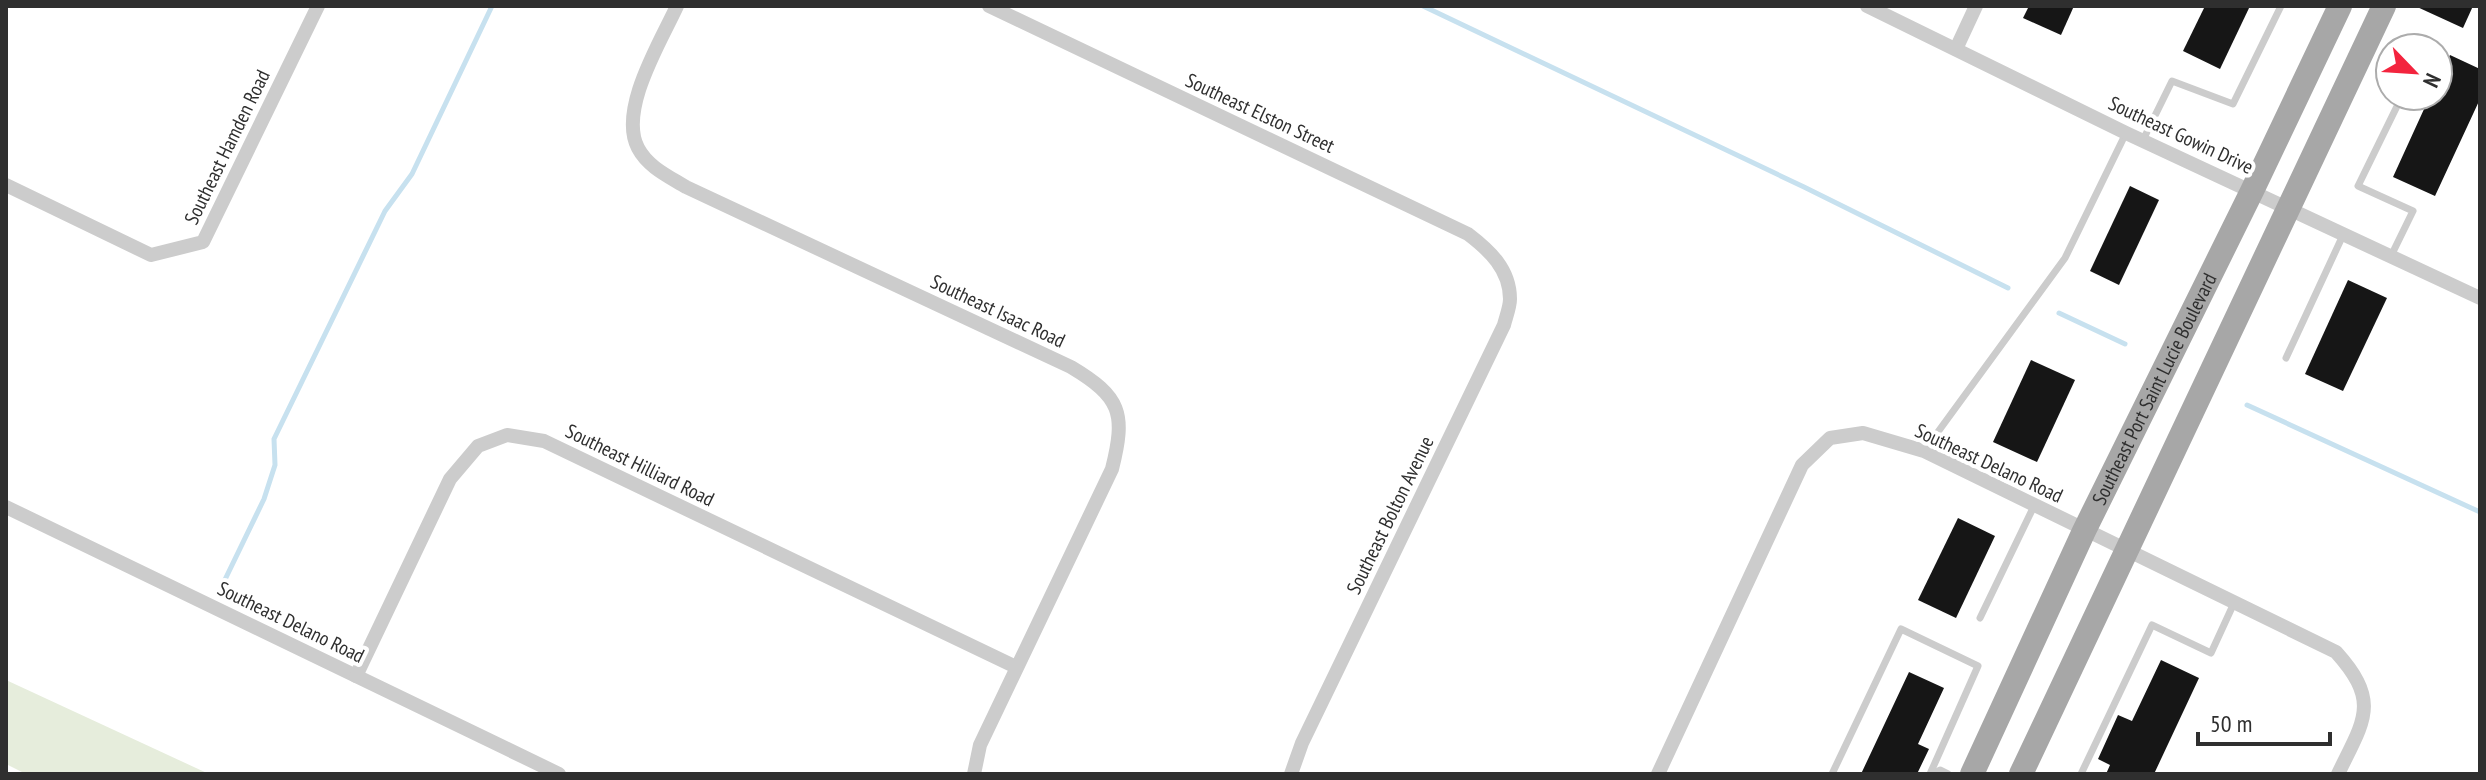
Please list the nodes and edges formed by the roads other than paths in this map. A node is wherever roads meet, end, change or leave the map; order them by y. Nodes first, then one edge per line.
1 (318, 6) edge
2 (677, 6) edge
3 (989, 6) edge
4 (1867, 6) edge
5 (1976, 6) edge
6 (2281, 6) edge
7 (2340, 6) edge
8 (2384, 6) edge
9 (1956, 49) junction
10 (2394, 112) edge
11 (2126, 133) junction
12 (2143, 140) junction
13 (6, 185) edge
14 (2252, 191) junction
15 (2291, 208) junction
16 (2344, 233) junction
17 (2391, 256) junction
18 (1503, 270) joint
19 (2480, 298) edge
20 (2286, 358) dead end
21 (1924, 451) junction
22 (2034, 506) junction
23 (6, 507) edge
24 (2084, 531) junction
25 (2127, 552) junction
26 (2234, 603) junction
27 (1980, 618) dead end
28 (1016, 667) junction
29 (356, 676) junction
30 (559, 774) edge
31 (974, 774) edge
32 (1291, 774) edge
33 (1658, 774) edge
34 (1832, 774) edge
35 (1932, 774) edge
36 (1948, 774) edge
37 (1972, 774) edge
38 (2021, 774) edge
39 (2081, 774) edge
40 (2338, 774) edge

1 - 13 street, Southeast Hamden Road
2 - 28 street, Southeast Isaac Road
3 - 18 street, Southeast Elston Street
4 - 9 street, Southeast Gowin Drive
5 - 9 street
6 - 12 lane
7 - 14 main road, Southeast Port Saint Lucie Boulevard
8 - 15 main road
9 - 11 street, Southeast Gowin Drive
10 - 17 lane
11 - 12 street, Southeast Gowin Drive
11 - 21 lane
12 - 14 street, Southeast Gowin Drive
14 - 15 street, Southeast Gowin Drive
14 - 24 main road, Southeast Port Saint Lucie Boulevard
15 - 16 street, Southeast Gowin Drive
15 - 25 main road
16 - 17 street, Southeast Gowin Drive
16 - 20 lane
17 - 19 street, Southeast Gowin Drive
18 - 32 street, Southeast Bolton Avenue
21 - 22 street, Southeast Delano Road
21 - 33 street, Southeast Delano Road
22 - 24 street, Southeast Delano Road
22 - 27 lane
23 - 29 street, Southeast Delano Road
24 - 25 street, Southeast Delano Road
24 - 37 main road, Southeast Port Saint Lucie Boulevard
25 - 26 street, Southeast Delano Road
25 - 38 main road
26 - 39 lane
26 - 40 street, Southeast Delano Road
28 - 29 street, Southeast Hilliard Road
28 - 31 street, Southeast Isaac Road
29 - 30 street, Southeast Delano Road
34 - 35 lane
35 - 36 lane

